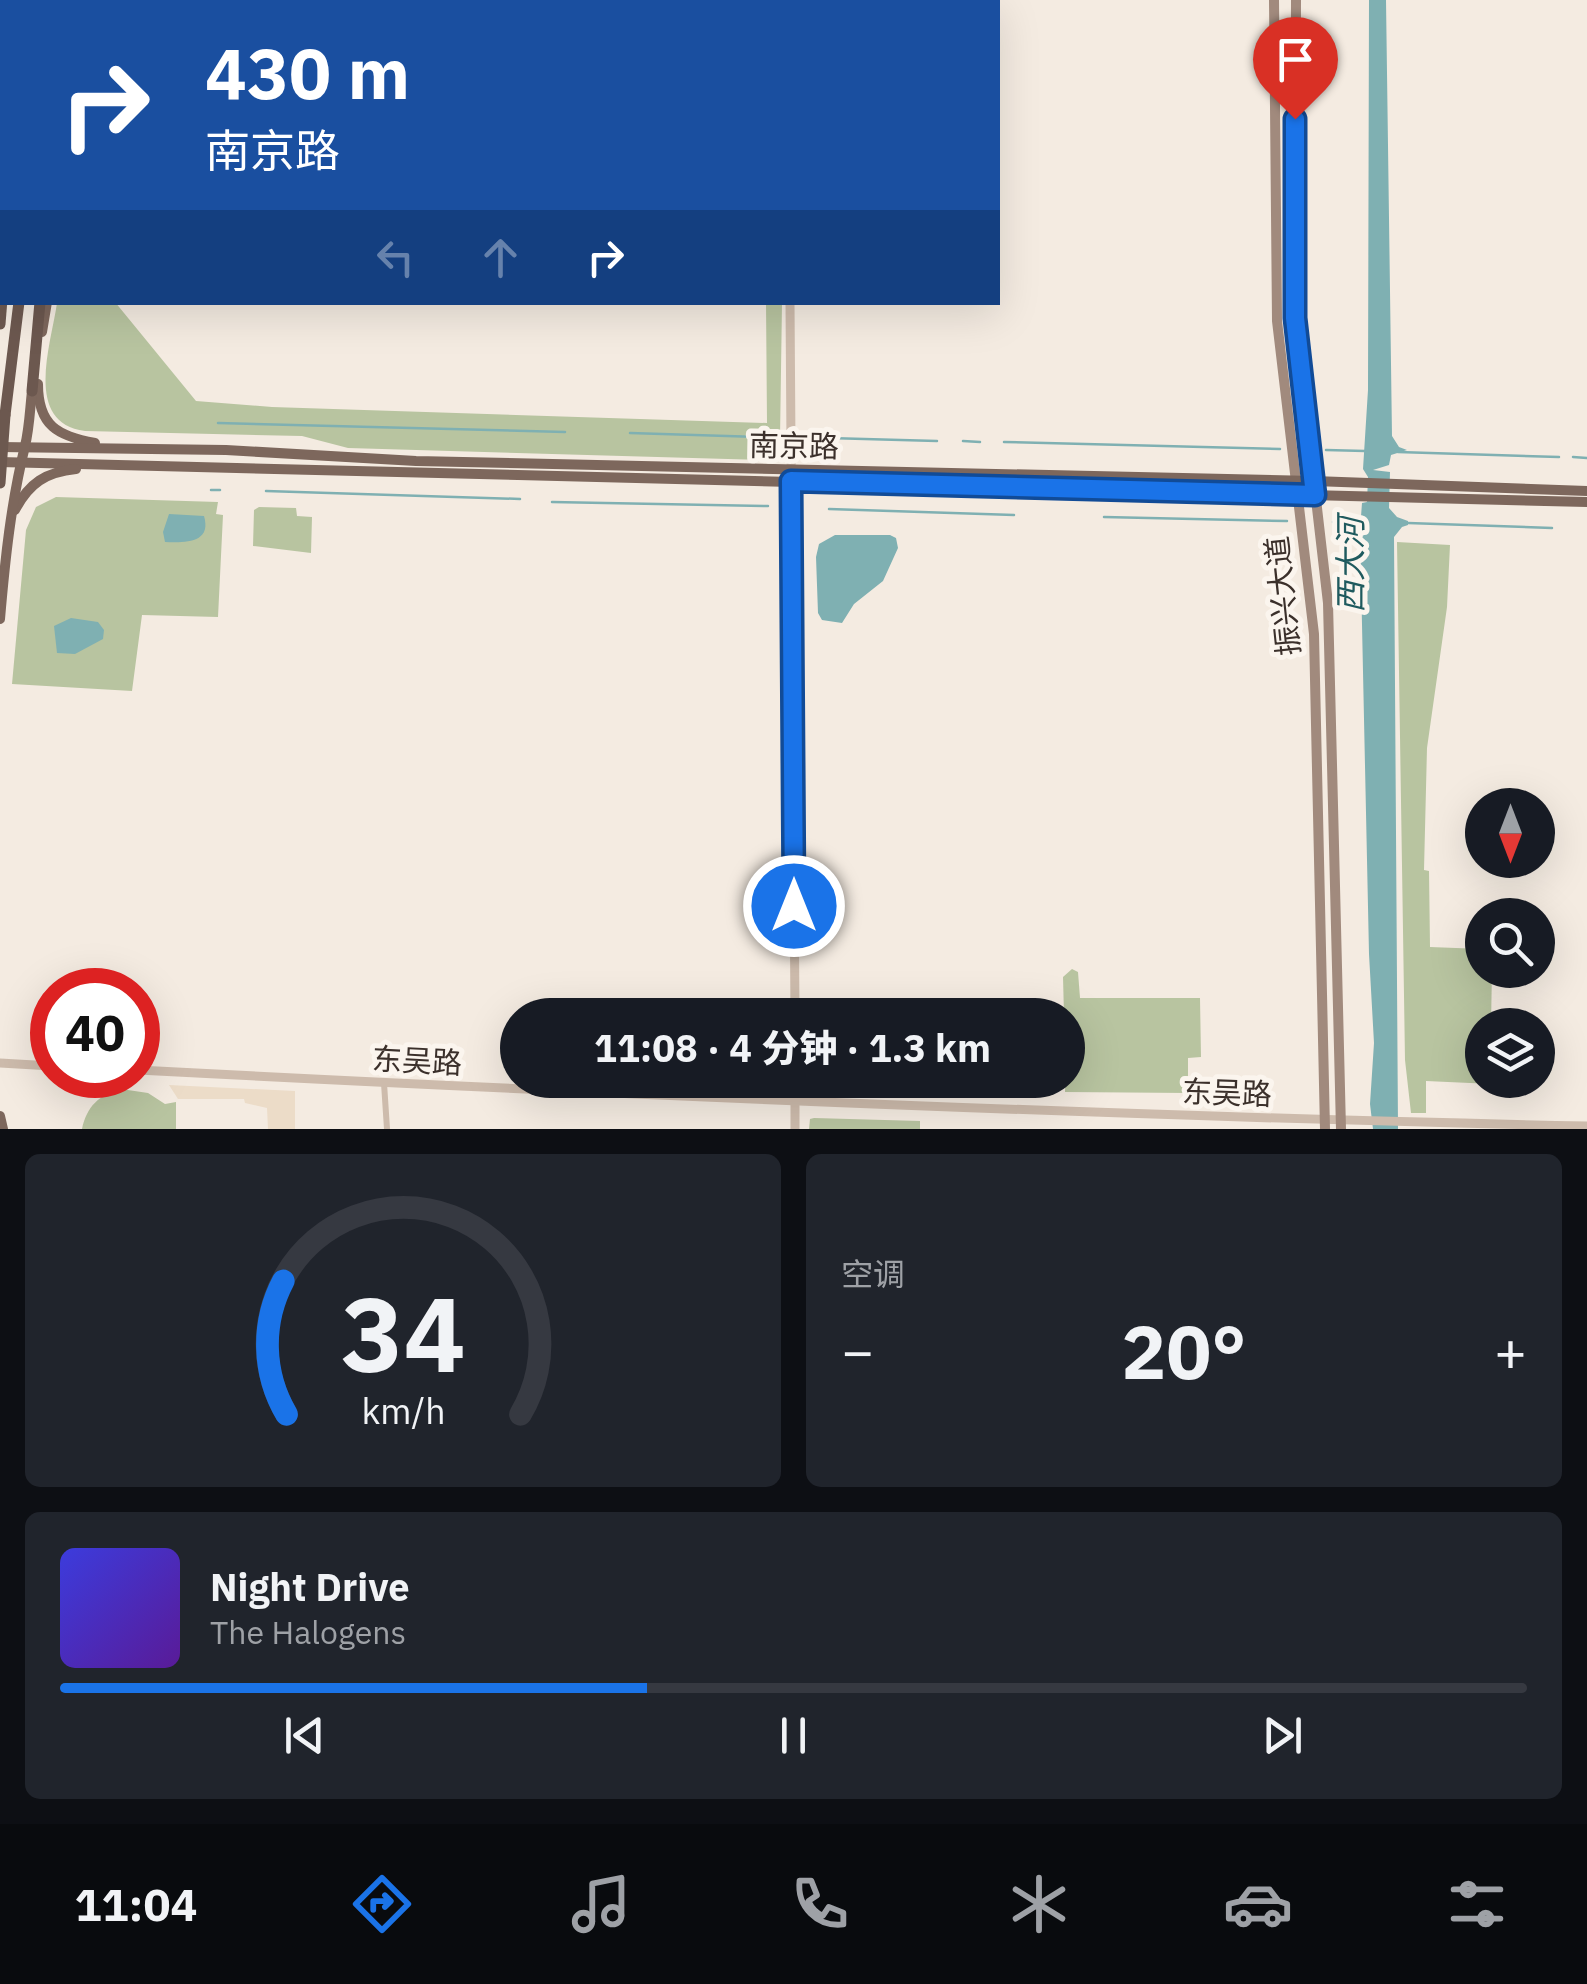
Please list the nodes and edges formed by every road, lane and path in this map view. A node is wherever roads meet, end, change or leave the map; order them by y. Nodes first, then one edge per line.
1 (1274, 0) edge
2 (1296, 0) edge
3 (19, 305) edge
4 (44, 305) edge
5 (44, 305) edge
6 (790, 305) edge
7 (42, 335) junction
8 (32, 392) junction
9 (0, 447) edge
10 (25, 447) junction
11 (210, 450) junction
12 (0, 462) edge
13 (19, 462) junction
14 (127, 464) junction
15 (791, 476) junction
16 (1294, 481) junction
17 (1314, 481) junction
18 (0, 483) edge
19 (1587, 491) edge
20 (1402, 492) junction
21 (1297, 494) junction
22 (1315, 495) junction
23 (1587, 502) edge
24 (7, 534) junction
25 (0, 619) edge
26 (794, 998) edge
27 (0, 1063) edge
28 (30, 1065) edge
29 (160, 1071) edge
30 (384, 1083) junction
31 (795, 1098) edge
32 (795, 1104) junction
33 (0, 1116) edge
34 (1325, 1125) edge
35 (1341, 1125) edge
36 (1587, 1126) edge
37 (3, 1129) edge
38 (388, 1129) edge
39 (796, 1129) edge

1 - 16 main road, 振兴大道
2 - 17 main road, 振兴大道
3 - 18 highway, bridge
4 - 7 main road
5 - 8 highway
6 - 15 street
7 - 8 main road
7 - 11 main road
8 - 10 main road
9 - 10 main road, 南京路
10 - 11 main road, 南京路
10 - 13 main road
11 - 15 main road, 南京路
12 - 13 main road, 南京路
13 - 14 main road, 南京路
13 - 24 main road
14 - 15 main road, 南京路
14 - 24 main road
15 - 16 main road, 南京路
15 - 21 main road, 南京路
15 - 26 street
16 - 17 main road, 南京路
16 - 21 main road, 振兴大道
17 - 20 main road, 南京路
17 - 22 main road, 振兴大道
19 - 20 main road, 南京路
20 - 22 main road, 南京路
20 - 23 main road, 南京路
21 - 22 main road, 南京路
21 - 34 main road, 振兴大道
22 - 35 main road, 振兴大道
24 - 25 main road
27 - 28 street
29 - 30 street, 东吴路
30 - 32 street, 东吴路
30 - 38 street
31 - 32 street
32 - 34 street, 东吴路
32 - 39 street
33 - 37 main road
34 - 35 street, 东吴路
35 - 36 street, 东吴路

